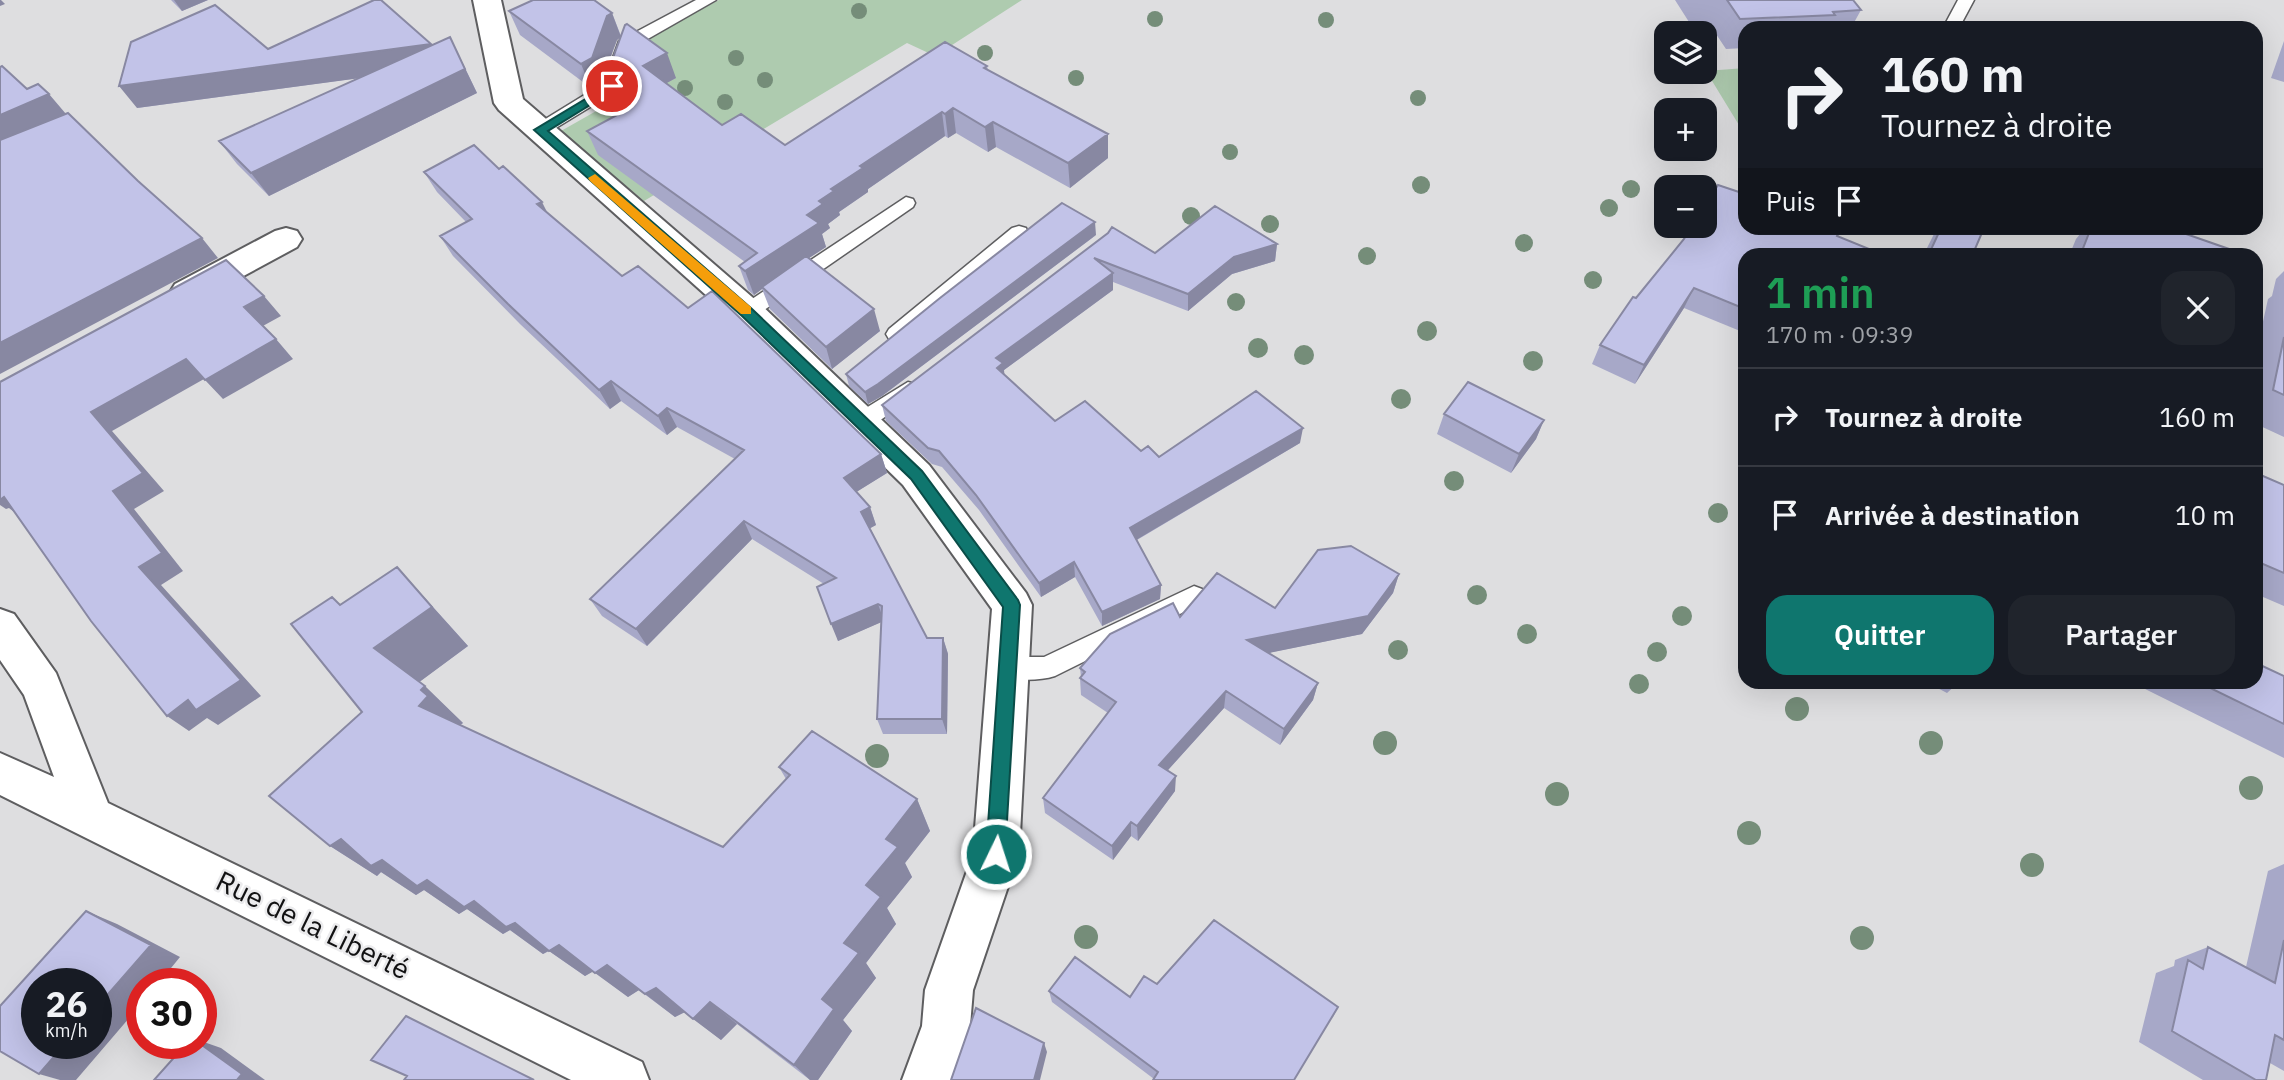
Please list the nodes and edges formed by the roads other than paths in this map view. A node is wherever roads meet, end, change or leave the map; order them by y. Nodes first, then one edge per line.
1 (487, 0) edge
2 (708, 0) edge
3 (1965, 0) edge
4 (1954, 21) edge
5 (540, 130) junction
6 (906, 203) dead end
7 (1019, 233) edge
8 (286, 239) dead end
9 (155, 310) edge
10 (747, 312) junction
11 (882, 345) edge
12 (923, 379) edge
13 (861, 422) junction
14 (1194, 596) edge
15 (0, 626) edge
16 (1009, 668) junction
17 (0, 773) edge
18 (90, 815) junction
19 (624, 1080) edge
20 (927, 1080) edge

1 - 5 street
2 - 5 lane
3 - 4 lane
5 - 10 street
6 - 10 lane
7 - 11 lane
8 - 9 street
10 - 13 street
12 - 13 lane
13 - 16 street
14 - 16 lane
15 - 18 street
16 - 20 street
17 - 18 street, Rue de la Liberté
18 - 19 street, Rue de la Liberté

